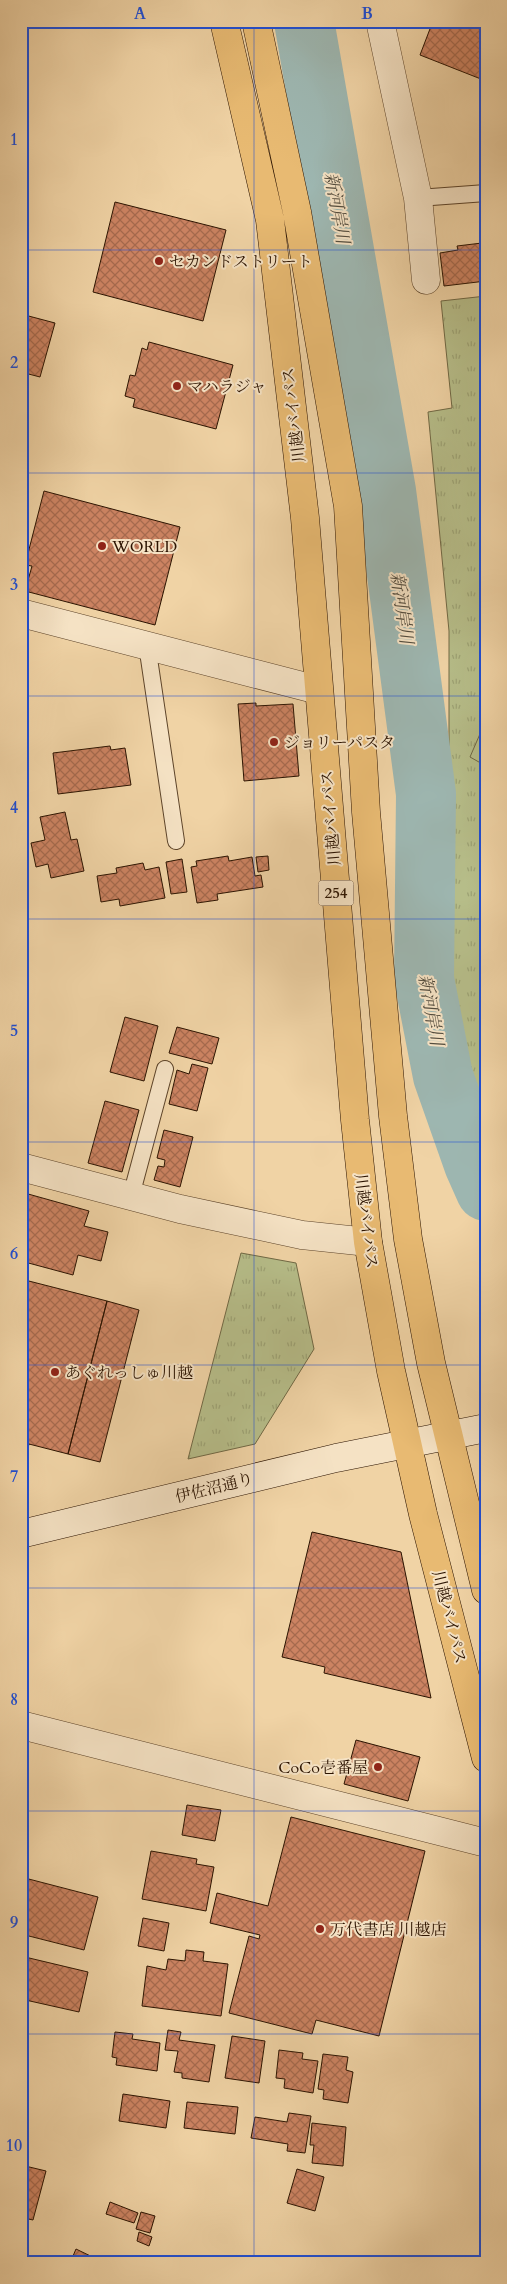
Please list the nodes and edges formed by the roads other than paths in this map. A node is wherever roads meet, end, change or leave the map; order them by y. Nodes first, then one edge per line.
1 (224, 21) edge
2 (256, 21) edge
3 (380, 21) edge
4 (486, 193) edge
5 (418, 198) junction
6 (426, 280) dead end
7 (21, 613) edge
8 (147, 645) junction
9 (318, 690) junction
10 (176, 841) dead end
11 (165, 1069) dead end
12 (21, 1168) edge
13 (131, 1196) junction
14 (368, 1242) junction
15 (486, 1428) edge
16 (447, 1435) junction
17 (407, 1443) junction
18 (21, 1534) edge
19 (486, 1590) edge
20 (21, 1724) edge
21 (486, 1758) edge
22 (486, 1843) edge

1 - 9 highway, 川越バイパス / 254
2 - 16 highway, 254
3 - 5 street
4 - 5 lane
5 - 6 street
7 - 8 street
8 - 9 street
8 - 10 lane
9 - 14 highway, 川越バイパス / 254
11 - 13 lane
12 - 13 street
13 - 14 street
14 - 17 highway, 川越バイパス / 254
15 - 16 street, 伊佐沼通り
16 - 17 street, 伊佐沼通り
16 - 19 highway, 254
17 - 18 street, 伊佐沼通り
17 - 21 highway, 川越バイパス / 254
20 - 22 street

